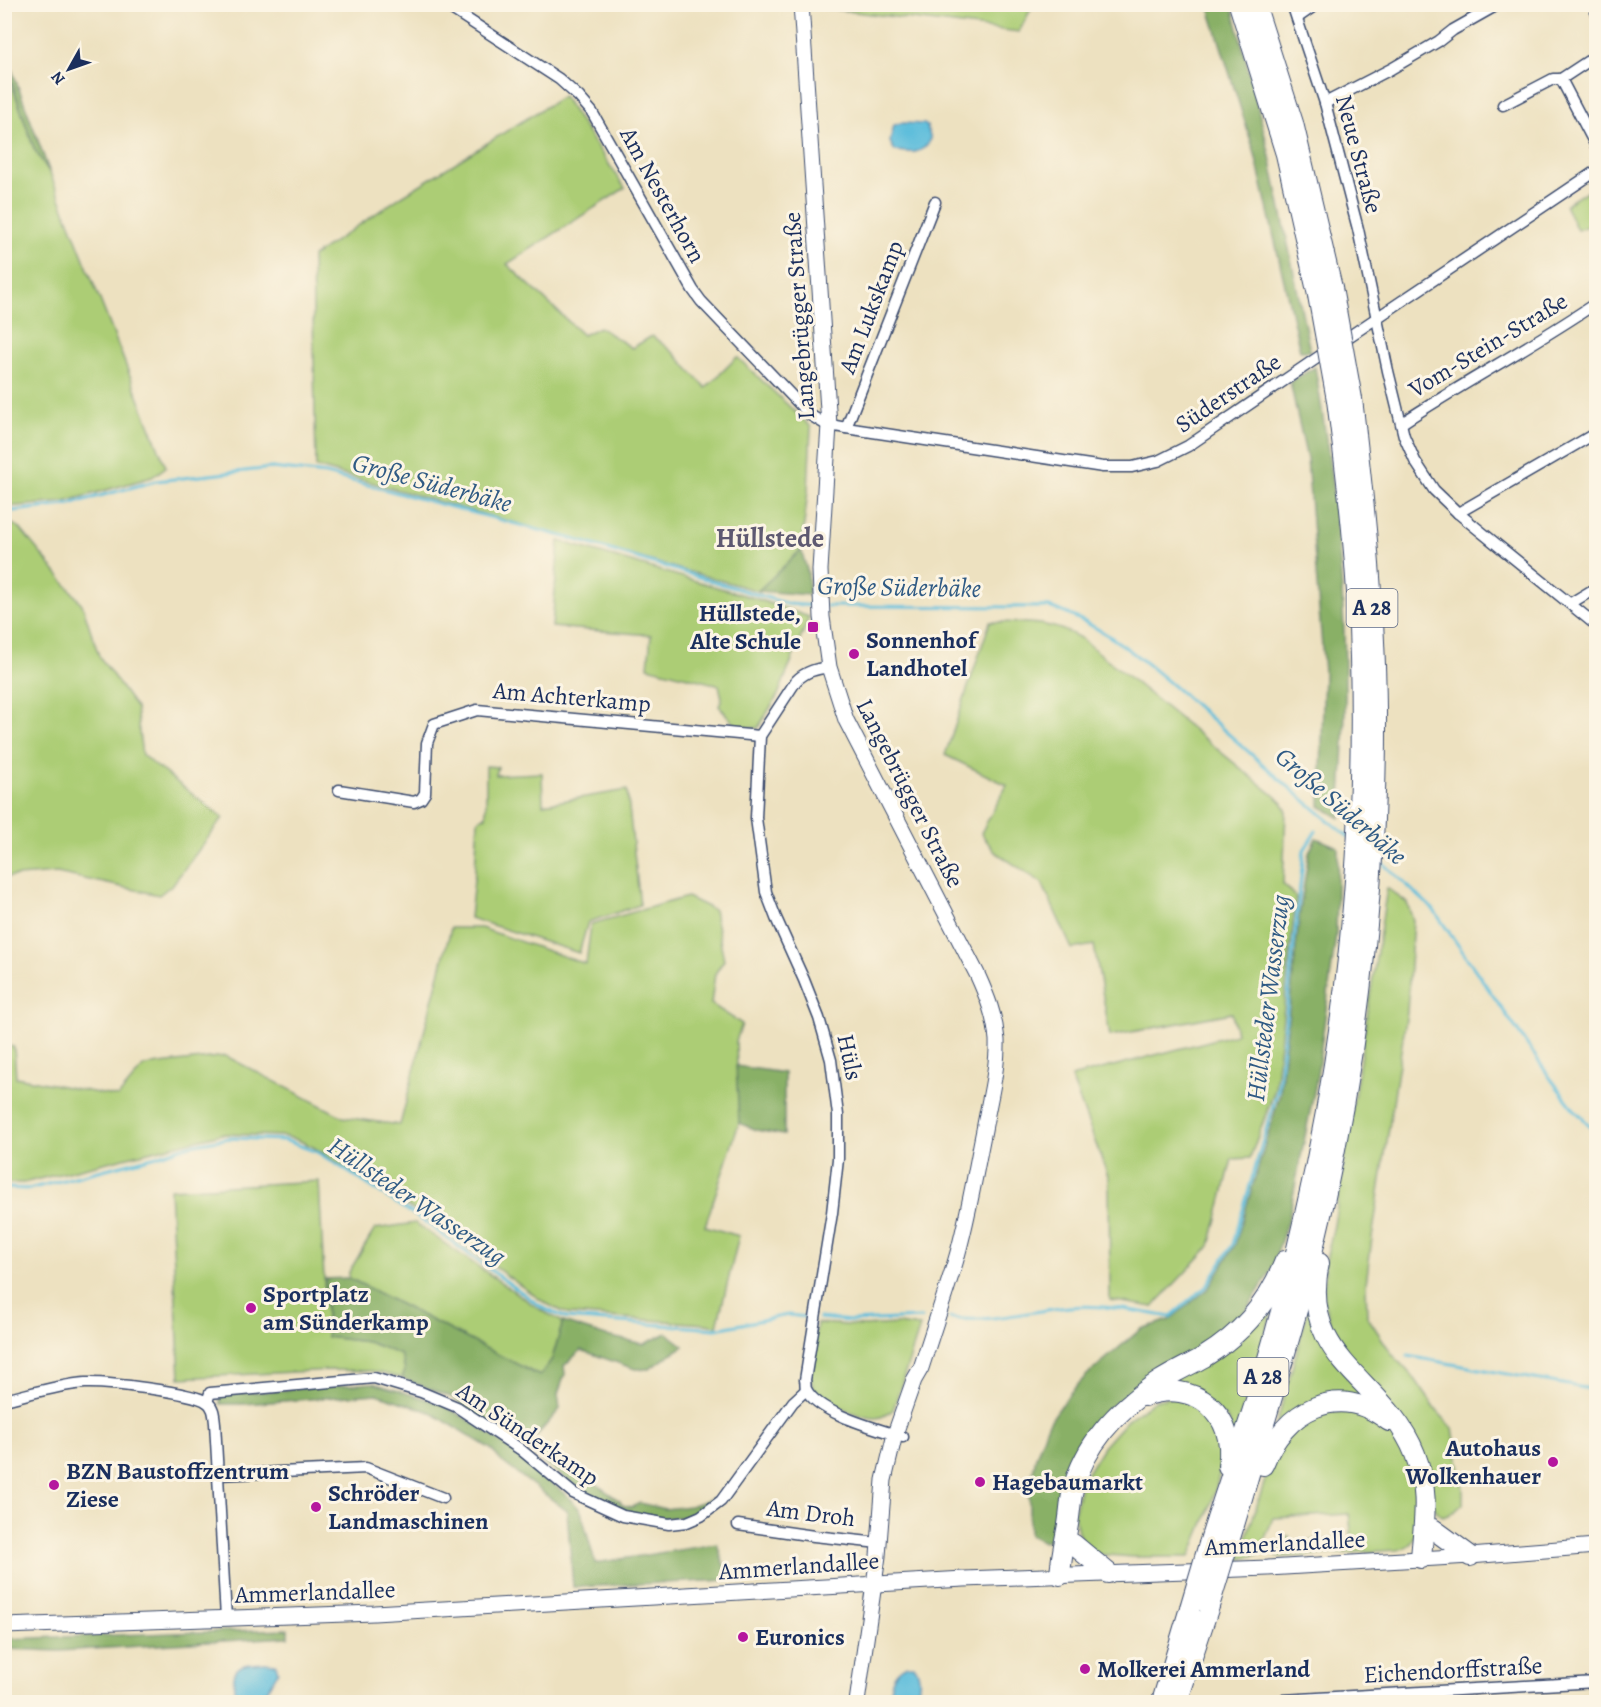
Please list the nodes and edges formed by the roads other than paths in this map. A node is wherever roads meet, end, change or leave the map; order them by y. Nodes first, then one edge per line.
1 (444, 4) edge
2 (801, 4) edge
3 (1239, 4) edge
4 (1254, 4) edge
5 (1292, 4) edge
6 (1317, 4) edge
7 (1499, 4) edge
8 (1596, 4) edge
9 (1596, 12) edge
10 (1297, 18) junction
11 (1596, 56) edge
12 (1561, 79) junction
13 (1325, 103) junction
14 (1503, 105) dead end
15 (1596, 146) edge
16 (1596, 171) edge
17 (935, 202) dead end
18 (1325, 291) junction
19 (1596, 303) edge
20 (1377, 318) junction
21 (1402, 423) junction
22 (829, 425) junction
23 (846, 428) junction
24 (1596, 433) edge
25 (1458, 513) junction
26 (1596, 588) edge
27 (1571, 603) junction
28 (1596, 625) edge
29 (830, 667) junction
30 (760, 736) junction
31 (339, 790) dead end
32 (1362, 890) junction
33 (1325, 1198) junction
34 (1305, 1218) junction
35 (806, 1389) junction
36 (4, 1400) edge
37 (1134, 1400) junction
38 (207, 1402) junction
39 (1402, 1431) junction
40 (899, 1435) junction
41 (218, 1475) junction
42 (443, 1498) dead end
43 (1426, 1507) junction
44 (1240, 1509) junction
45 (738, 1525) dead end
46 (1433, 1529) junction
47 (1070, 1536) junction
48 (1216, 1542) junction
49 (879, 1543) junction
50 (1596, 1546) edge
51 (1470, 1556) junction
52 (1428, 1558) junction
53 (1108, 1574) junction
54 (1066, 1575) junction
55 (873, 1584) junction
56 (1199, 1607) junction
57 (226, 1618) junction
58 (4, 1626) edge
59 (1596, 1682) edge
60 (857, 1702) edge
61 (1162, 1702) edge
62 (1177, 1702) edge
63 (1277, 1702) edge

1 - 22 street, Am Nesterhorn
2 - 22 street, Langebrügger Straße
3 - 18 highway, A 28
4 - 18 highway, A 28
5 - 10 street, Neue Straße
6 - 10 street
7 - 13 street
8 - 9 street
10 - 13 street, Neue Straße
11 - 12 street
12 - 14 street
12 - 15 street
13 - 20 street, Neue Straße
16 - 20 street, Süderstraße
17 - 23 street, Am Lukskamp
18 - 32 highway, A 28, bridge
19 - 21 street, Vom-Stein-Straße
20 - 21 street, Neue Straße
20 - 23 street, Süderstraße
21 - 25 street, Neue Straße
22 - 23 street, Süderstraße
22 - 29 street, Langebrügger Straße
24 - 25 street
25 - 27 street, Neue Straße
26 - 27 street
27 - 28 street, Neue Straße
29 - 30 street
29 - 40 street, Langebrügger Straße
30 - 31 street, Am Achterkamp
30 - 35 street, Hüls
32 - 33 highway, A 28
32 - 34 highway, A 28
33 - 39 highway
33 - 44 highway, A 28
34 - 37 highway
34 - 48 highway, A 28
35 - 38 street, Am Sünderkamp
35 - 40 street
36 - 38 street
37 - 47 highway
37 - 48 highway
38 - 41 street
39 - 43 highway
39 - 44 highway
40 - 49 street, Langebrügger Straße
41 - 42 street
41 - 57 street
43 - 46 highway
43 - 52 highway
44 - 48 highway, A 28
45 - 49 street, Am Droh
46 - 51 highway
46 - 52 highway
47 - 53 highway
47 - 54 highway
48 - 56 highway, A 28, bridge
49 - 55 street, Langebrügger Straße
50 - 51 street, Ammerlandallee
51 - 52 street, Ammerlandallee
52 - 53 street, Ammerlandallee
53 - 54 street, Ammerlandallee
54 - 55 street, Ammerlandallee
55 - 57 street, Ammerlandallee
55 - 60 street, Langebrügger Straße
56 - 61 highway, A 28
56 - 62 highway, A 28
57 - 58 street, Ammerlandallee
59 - 63 street, Eichendorffstraße

